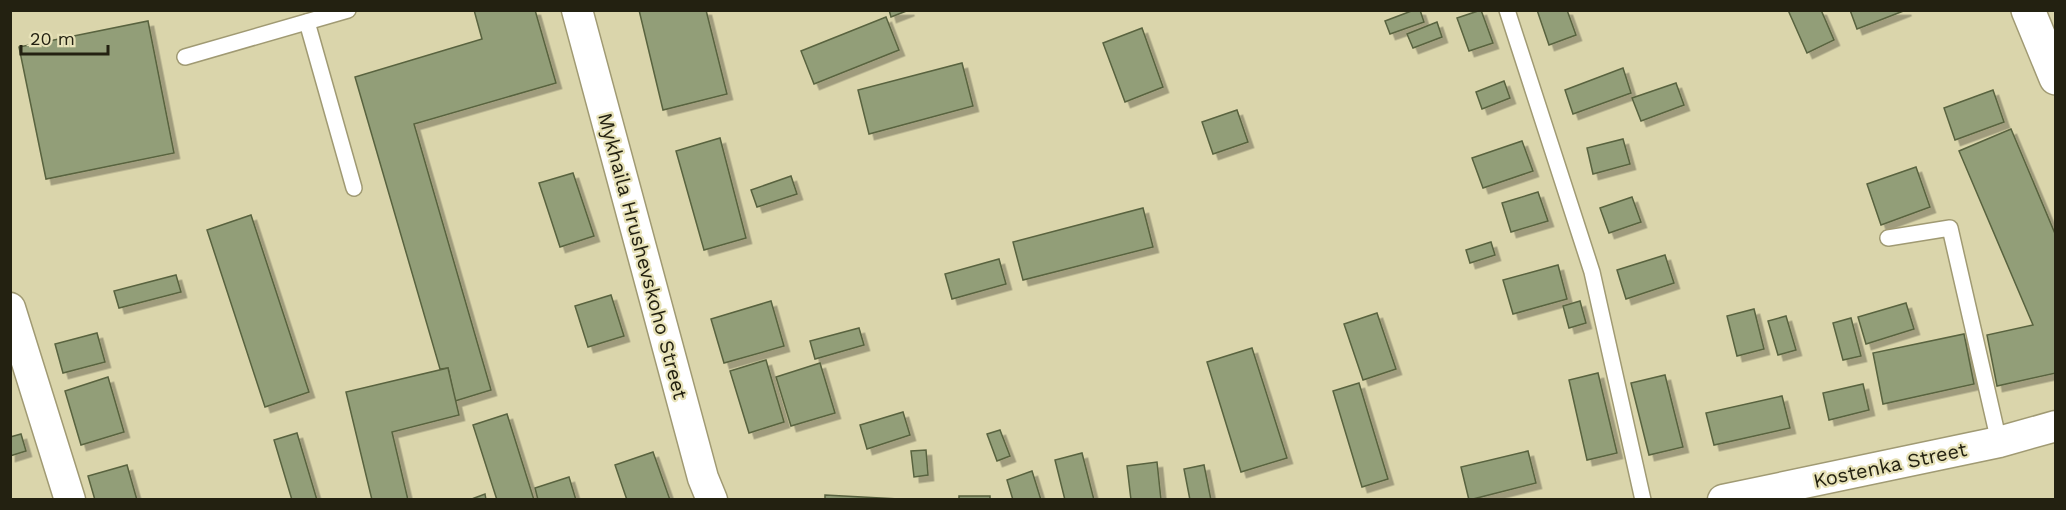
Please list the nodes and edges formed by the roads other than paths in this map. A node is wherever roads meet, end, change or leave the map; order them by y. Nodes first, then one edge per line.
1 (348, 10) edge
2 (577, 10) edge
3 (1507, 10) edge
4 (2028, 10) edge
5 (307, 22) junction
6 (185, 57) dead end
7 (2055, 78) edge
8 (354, 188) dead end
9 (1888, 238) dead end
10 (10, 308) edge
11 (2055, 426) edge
12 (1999, 442) junction
13 (70, 500) edge
14 (712, 500) edge
15 (1643, 500) edge
16 (1723, 500) edge

1 - 5 lane
2 - 14 street, Mykhaila Hrushevskoho Street
3 - 15 lane
4 - 7 main road
5 - 6 lane
5 - 8 lane
9 - 12 lane
10 - 13 street
11 - 12 street, Kostenka Street
12 - 16 street, Kostenka Street

